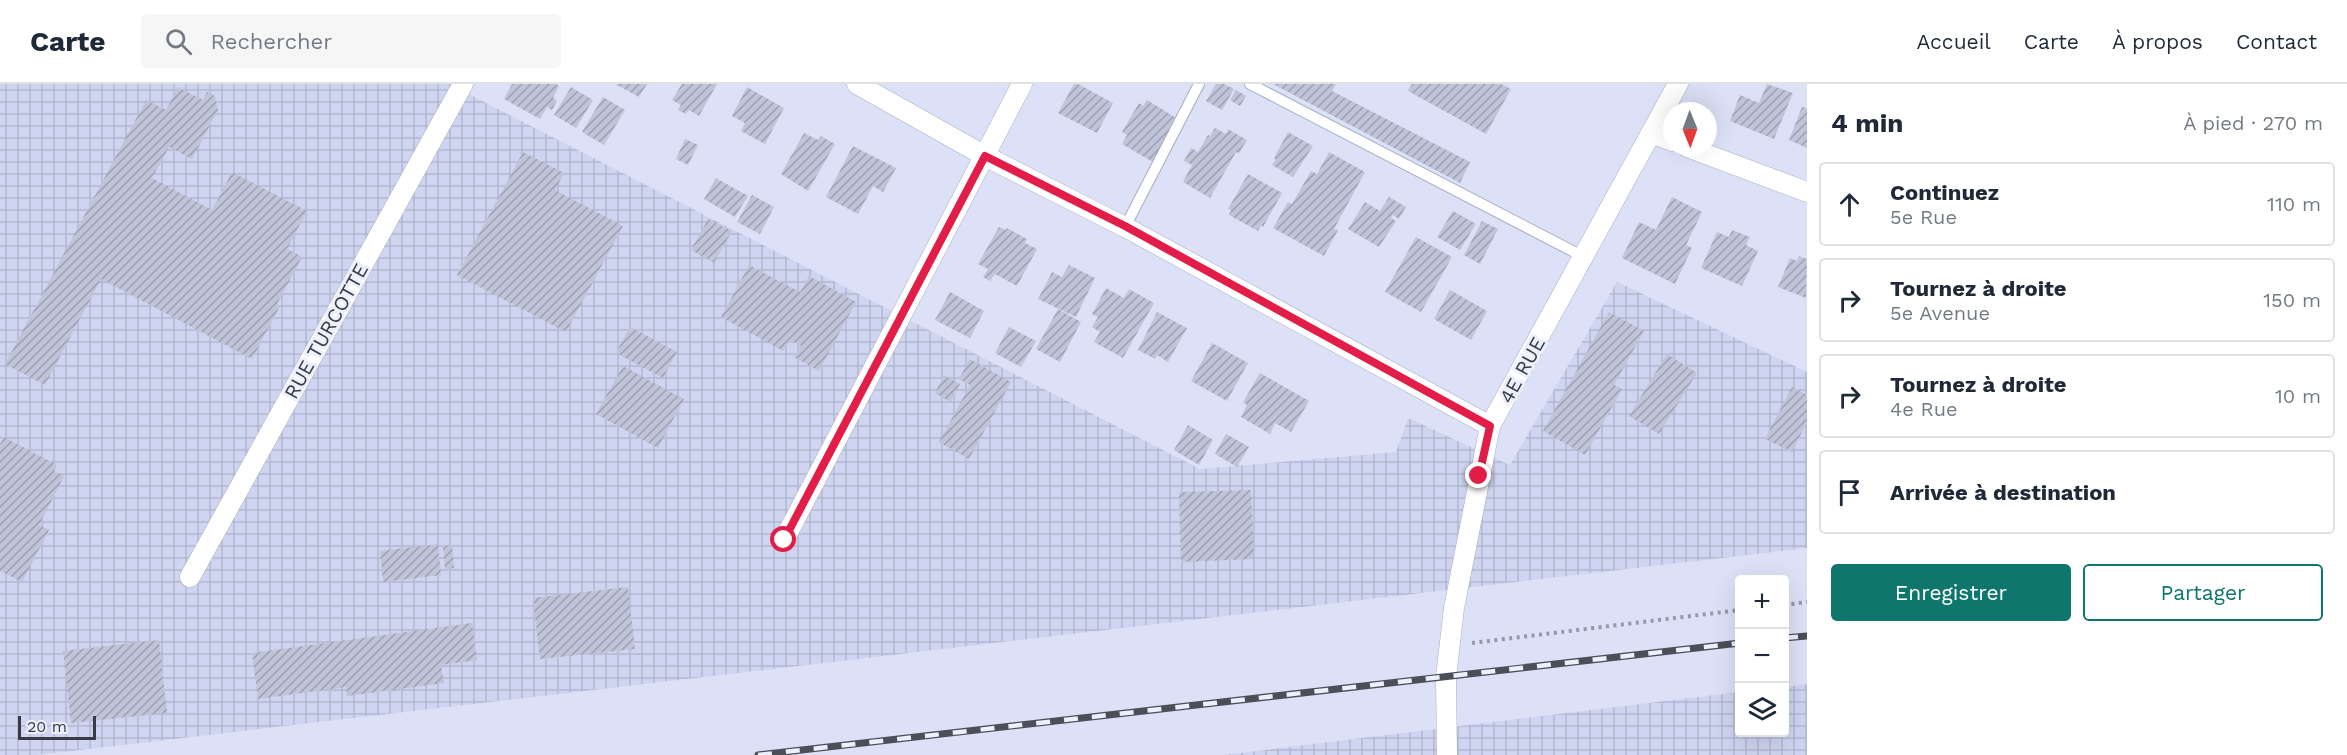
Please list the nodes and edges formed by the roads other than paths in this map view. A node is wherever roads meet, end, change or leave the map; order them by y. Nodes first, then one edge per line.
1 (463, 84) edge
2 (857, 84) edge
3 (1022, 84) edge
4 (1199, 84) edge
5 (1250, 84) edge
6 (1678, 84) edge
7 (1651, 133) junction
8 (1663, 138) edge
9 (985, 156) junction
10 (1712, 156) edge
11 (1807, 192) edge
12 (1125, 226) junction
13 (1584, 257) junction
14 (1490, 426) junction
15 (784, 540) dead end
16 (190, 577) dead end
17 (1447, 755) edge

1 - 16 street, RUE TURCOTTE
2 - 9 street
3 - 9 street
4 - 12 lane
5 - 13 lane
6 - 7 street, 4E RUE
7 - 8 street
7 - 13 street, 4E RUE
9 - 12 street
9 - 15 street
10 - 11 street
12 - 14 street
13 - 14 street, 4E RUE
14 - 17 street, 4E RUE

